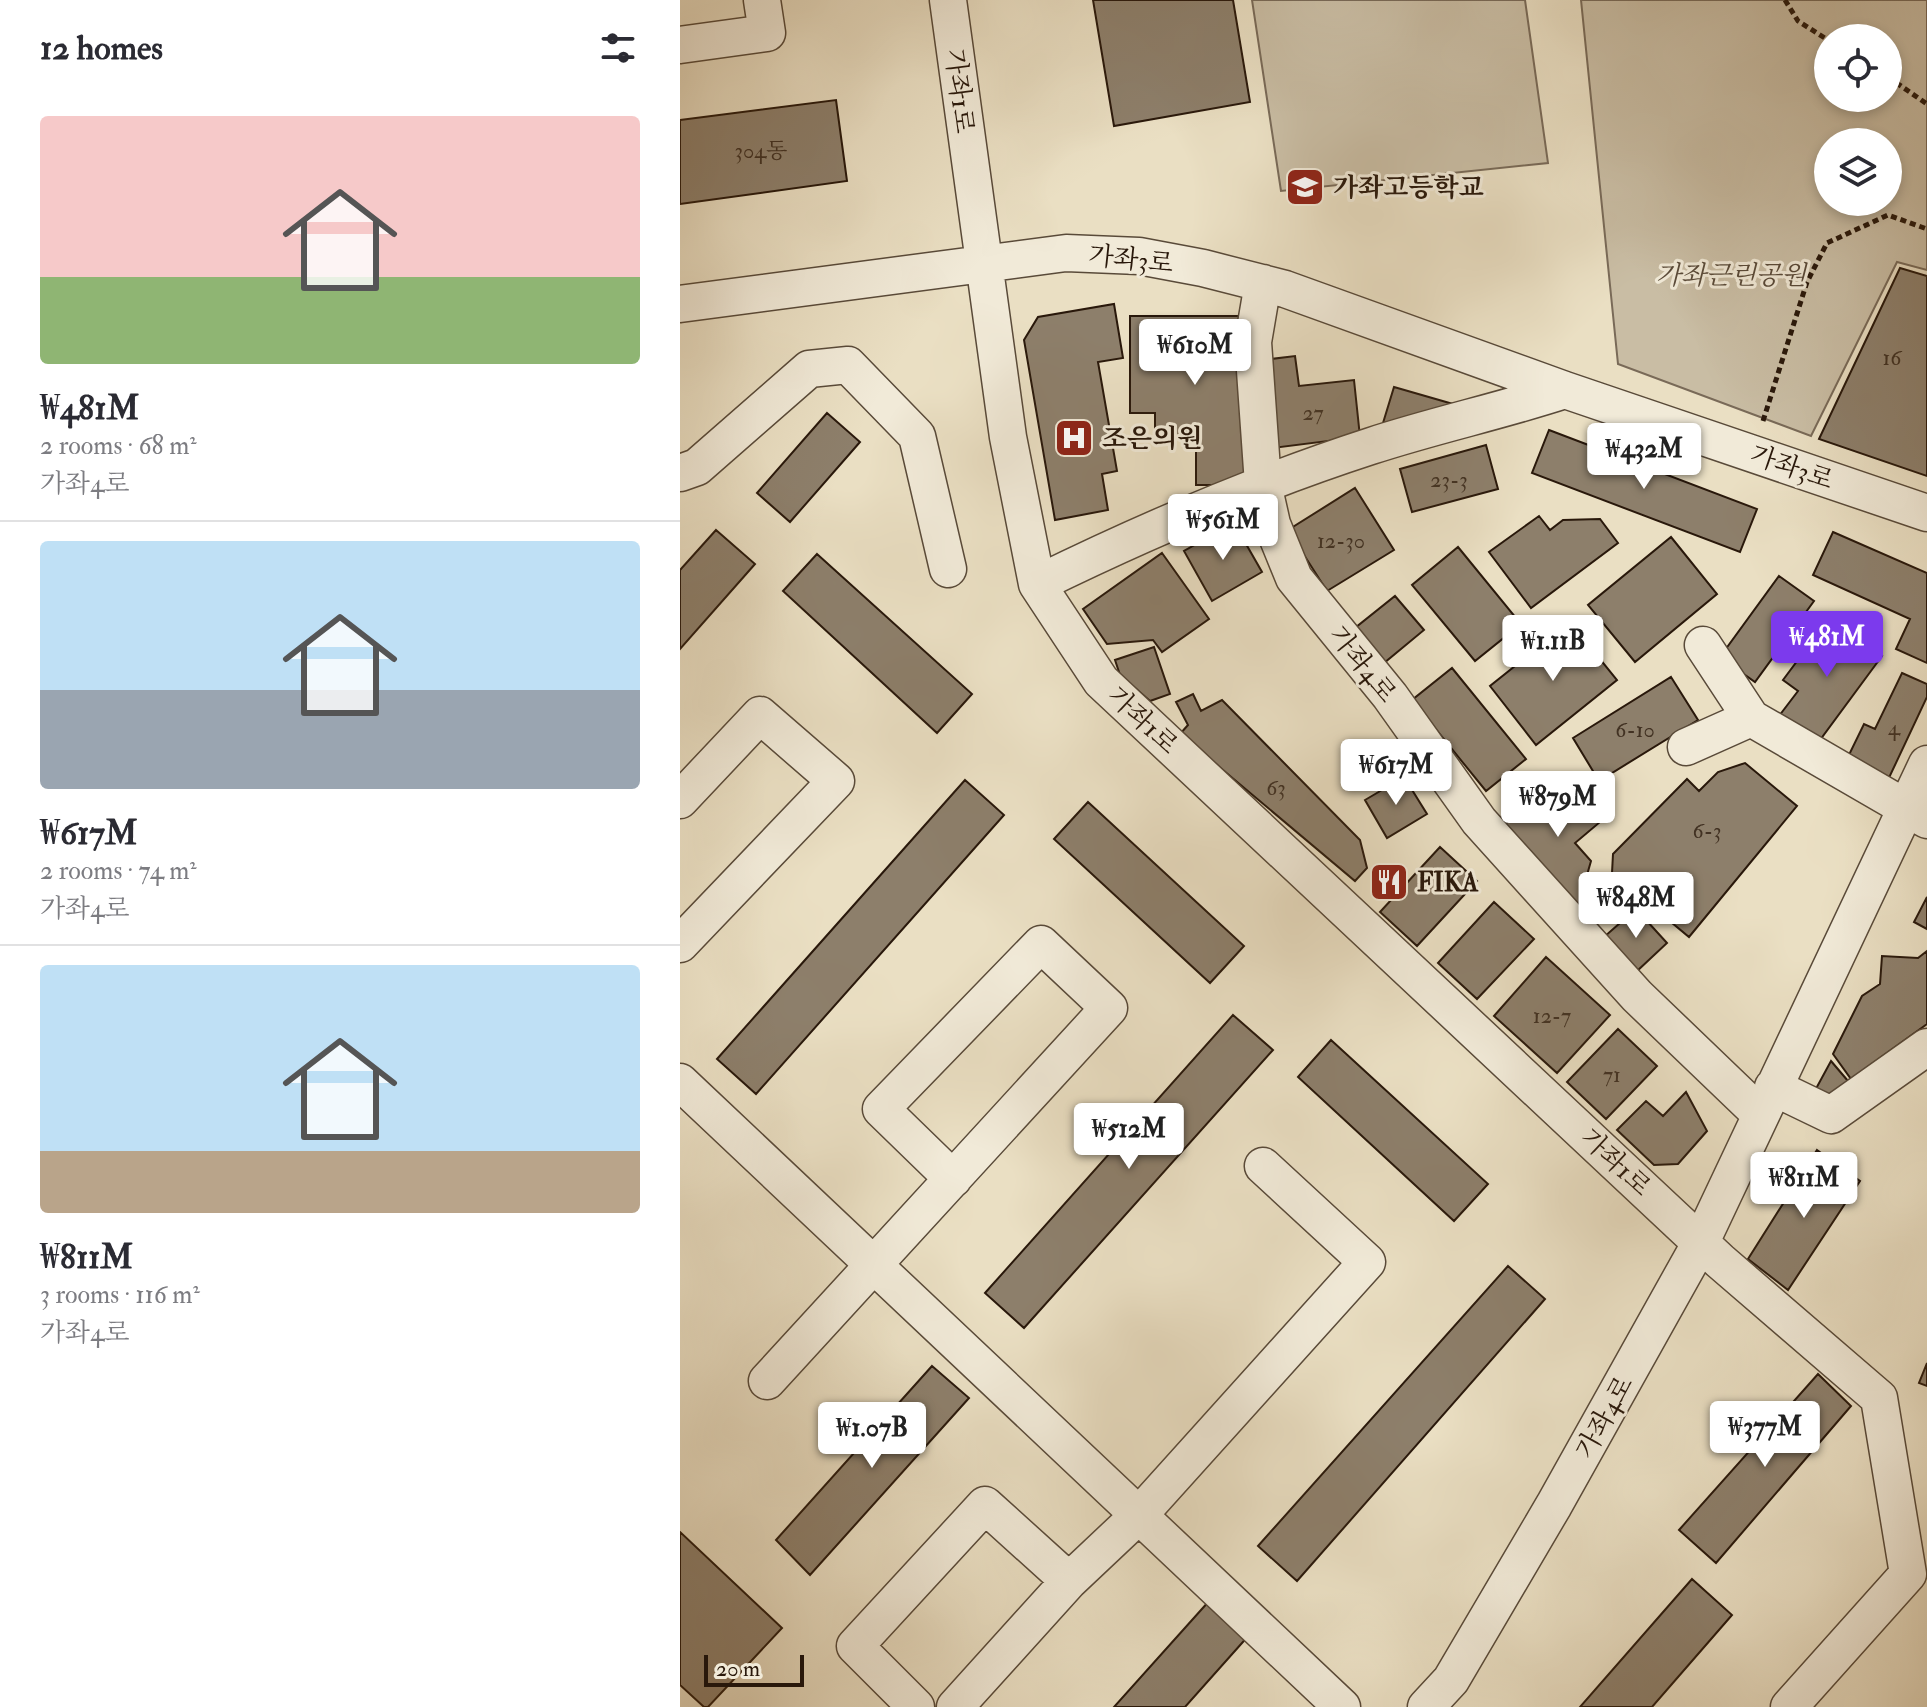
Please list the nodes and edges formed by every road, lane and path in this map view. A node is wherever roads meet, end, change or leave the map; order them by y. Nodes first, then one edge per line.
1 (762, 0) edge
2 (948, 0) edge
3 (1785, 0) edge
4 (1814, 31) edge
5 (680, 45) edge
6 (1902, 87) edge
7 (1927, 104) edge
8 (1927, 229) edge
9 (983, 265) junction
10 (1263, 283) junction
11 (680, 304) edge
12 (1565, 390) junction
13 (1760, 429) dead end
14 (680, 473) edge
15 (1263, 484) junction
16 (1927, 513) edge
17 (948, 569) dead end
18 (1037, 584) junction
19 (1703, 645) dead end
20 (1751, 718) junction
21 (1686, 747) dead end
22 (1927, 764) edge
23 (680, 800) edge
24 (1917, 816) edge
25 (680, 944) edge
26 (1927, 1047) edge
27 (680, 1082) edge
28 (1767, 1101) junction
29 (1263, 1166) dead end
30 (953, 1179) junction
31 (1701, 1242) junction
32 (873, 1265) junction
33 (767, 1381) dead end
34 (1139, 1515) junction
35 (1069, 1581) junction
36 (916, 1707) edge
37 (955, 1707) edge
38 (1342, 1707) edge
39 (1426, 1707) edge
40 (1789, 1707) edge

1 - 5 street
2 - 9 street, 가좌1로
3 - 4 path
6 - 7 path
8 - 13 path
9 - 10 street, 가좌3로
9 - 11 street, 가좌3로
9 - 18 street, 가좌1로
10 - 12 street, 가좌3로
10 - 15 street, 가좌4로
12 - 15 street
12 - 16 street, 가좌3로
14 - 17 street
15 - 18 street
15 - 28 street, 가좌4로
18 - 31 street, 가좌1로
19 - 20 street
20 - 21 street
20 - 24 street
22 - 24 street, 가좌4로
23 - 25 street
24 - 28 street, 가좌4로
26 - 28 street
27 - 32 street
28 - 31 street, 가좌4로
29 - 34 street
30 - 30 street
30 - 32 street
31 - 39 street, 가좌4로
31 - 40 street, 가좌1로
32 - 33 street
32 - 34 street
34 - 35 street
34 - 38 street
35 - 36 street
35 - 37 street

